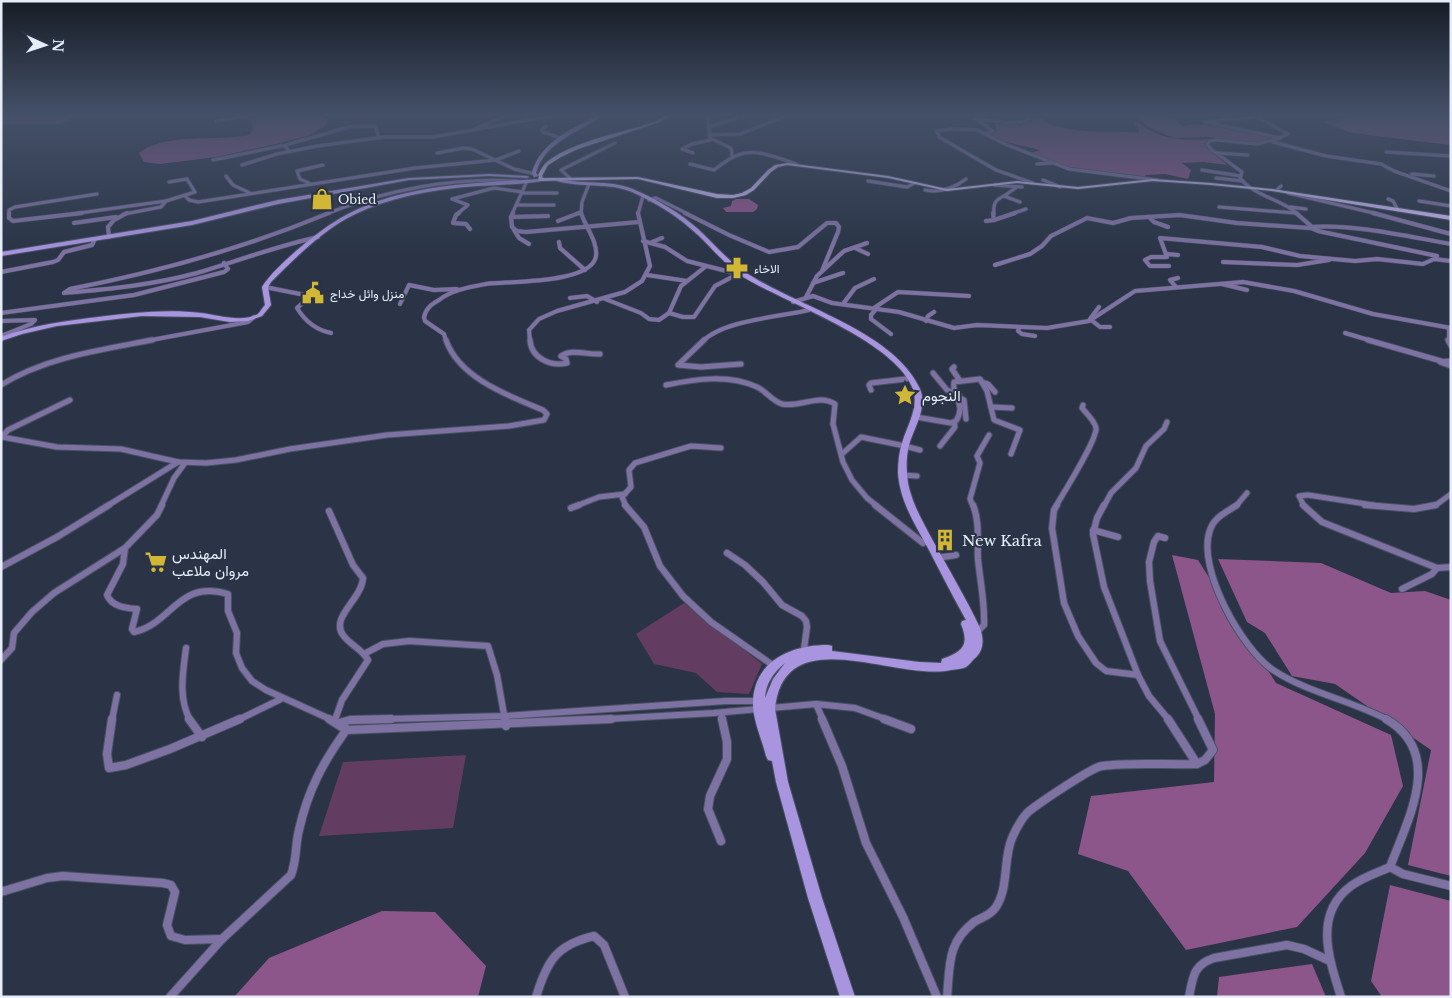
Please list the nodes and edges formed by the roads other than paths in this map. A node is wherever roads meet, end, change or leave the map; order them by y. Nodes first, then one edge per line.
1 (246, 163) edge
2 (469, 163) edge
3 (501, 163) edge
4 (537, 163) edge
5 (548, 163) edge
6 (576, 163) edge
7 (703, 163) edge
8 (724, 163) edge
9 (792, 163) edge
10 (983, 163) edge
11 (1054, 163) joint
12 (1230, 163) edge
13 (1372, 163) edge
14 (242, 164) dead end
15 (690, 164) dead end
16 (796, 164) junction
17 (1037, 164) dead end
18 (323, 165) dead end
19 (720, 166) junction
20 (1202, 170) dead end
21 (1407, 174) junction
22 (226, 176) dead end
23 (538, 176) junction
24 (1241, 176) junction
25 (1434, 176) dead end
26 (1216, 178) dead end
27 (571, 179) junction
28 (559, 180) junction
29 (868, 180) dead end
30 (966, 180) dead end
31 (1042, 180) dead end
32 (1157, 180) junction
33 (527, 181) junction
34 (169, 182) dead end
35 (517, 182) junction
36 (1428, 182) junction
37 (310, 183) junction
38 (915, 183) junction
39 (1033, 183) junction
40 (1245, 183) junction
41 (589, 184) junction
42 (994, 185) junction
43 (1016, 186) junction
44 (1445, 186) dead end
45 (1022, 187) dead end
46 (1060, 187) junction
47 (1279, 189) junction
48 (925, 190) dead end
49 (947, 190) junction
50 (1451, 191) edge
51 (523, 192) junction
52 (250, 193) junction
53 (557, 193) dead end
54 (97, 194) dead end
55 (185, 196) junction
56 (642, 196) junction
57 (1004, 196) junction
58 (166, 200) junction
59 (649, 200) junction
60 (1300, 200) dead end
61 (1388, 200) dead end
62 (1020, 202) dead end
63 (1322, 202) junction
64 (1420, 202) dead end
65 (516, 205) junction
66 (554, 205) dead end
67 (1451, 206) edge
68 (1219, 207) dead end
69 (1287, 207) junction
70 (1271, 208) dead end
71 (1026, 209) dead end
72 (1306, 209) dead end
73 (1398, 210) junction
74 (581, 212) junction
75 (1297, 213) junction
76 (994, 214) junction
77 (116, 216) junction
78 (511, 216) junction
79 (548, 216) dead end
80 (1005, 216) junction
81 (1150, 218) junction
82 (1451, 218) edge
83 (994, 220) junction
84 (558, 221) dead end
85 (986, 221) dead end
86 (639, 222) junction
87 (74, 223) dead end
88 (1168, 226) dead end
89 (587, 227) junction
90 (1310, 227) junction
91 (470, 228) dead end
92 (514, 230) junction
93 (1451, 234) edge
94 (109, 237) junction
95 (318, 237) junction
96 (1337, 237) dead end
97 (1352, 237) junction
98 (662, 238) dead end
99 (95, 239) junction
100 (643, 241) junction
101 (559, 242) dead end
102 (650, 243) junction
103 (867, 243) dead end
104 (1402, 243) dead end
105 (530, 244) dead end
106 (1384, 244) junction
107 (1451, 244) edge
108 (855, 248) junction
109 (1, 254) edge
110 (868, 254) dead end
111 (1167, 254) junction
112 (1178, 255) dead end
113 (1336, 259) junction
114 (1451, 260) edge
115 (1222, 262) dead end
116 (224, 264) junction
117 (995, 265) dead end
118 (1169, 266) dead end
119 (705, 267) junction
120 (585, 270) junction
121 (822, 271) junction
122 (1, 272) edge
123 (843, 273) dead end
124 (647, 274) junction
125 (736, 275) junction
126 (746, 276) junction
127 (1178, 278) dead end
128 (874, 279) dead end
129 (687, 281) junction
130 (813, 283) junction
131 (1220, 283) junction
132 (1176, 286) junction
133 (265, 287) junction
134 (466, 288) junction
135 (1247, 290) dead end
136 (968, 296) dead end
137 (806, 297) junction
138 (570, 298) dead end
139 (605, 299) junction
140 (597, 302) junction
141 (793, 302) junction
142 (400, 304) dead end
143 (843, 304) junction
144 (1100, 307) dead end
145 (875, 308) junction
146 (809, 310) junction
147 (934, 312) dead end
148 (1, 313) edge
149 (669, 313) junction
150 (254, 317) junction
151 (1090, 319) junction
152 (926, 320) junction
153 (1, 321) edge
154 (983, 326) junction
155 (1019, 328) junction
156 (1450, 328) edge
157 (987, 330) dead end
158 (1110, 330) dead end
159 (331, 333) dead end
160 (1345, 333) dead end
161 (890, 334) dead end
162 (1035, 336) dead end
163 (1, 338) edge
164 (1451, 346) edge
165 (600, 354) dead end
166 (1441, 361) junction
167 (1451, 361) edge
168 (896, 363) junction
169 (740, 364) dead end
170 (1451, 366) edge
171 (954, 367) dead end
172 (933, 373) dead end
173 (906, 378) junction
174 (960, 381) junction
175 (982, 382) junction
176 (1, 385) edge
177 (666, 385) dead end
178 (872, 390) dead end
179 (995, 392) dead end
180 (960, 397) junction
181 (70, 400) dead end
182 (1083, 404) dead end
183 (991, 407) junction
184 (1012, 408) dead end
185 (916, 417) junction
186 (966, 419) dead end
187 (954, 422) junction
188 (1167, 422) dead end
189 (989, 435) dead end
190 (10, 439) junction
191 (1, 444) edge
192 (902, 446) junction
193 (940, 446) dead end
194 (721, 448) dead end
195 (920, 450) dead end
196 (842, 454) junction
197 (1011, 454) dead end
198 (182, 463) junction
199 (902, 475) junction
200 (917, 476) dead end
201 (1247, 493) dead end
202 (625, 494) junction
203 (1451, 494) edge
204 (571, 508) dead end
205 (329, 511) dead end
206 (1093, 530) junction
207 (1118, 537) dead end
208 (1165, 538) dead end
209 (924, 543) junction
210 (125, 548) junction
211 (727, 553) dead end
212 (956, 555) dead end
213 (937, 558) junction
214 (1, 567) edge
215 (1451, 567) edge
216 (1437, 568) junction
217 (1402, 589) dead end
218 (977, 632) junction
219 (186, 648) dead end
220 (804, 650) junction
221 (366, 653) junction
222 (874, 657) junction
223 (1, 660) edge
224 (774, 666) junction
225 (1138, 675) junction
226 (117, 695) dead end
227 (281, 699) junction
228 (816, 704) junction
229 (764, 705) junction
230 (721, 713) junction
231 (505, 716) junction
232 (419, 718) junction
233 (350, 720) junction
234 (337, 722) junction
235 (506, 726) junction
236 (416, 729) junction
237 (911, 729) dead end
238 (346, 730) junction
239 (202, 737) junction
240 (1197, 764) junction
241 (721, 841) dead end
242 (1390, 867) junction
243 (1451, 886) edge
244 (1, 892) edge
245 (222, 939) junction
246 (1330, 961) junction
247 (170, 997) edge
248 (536, 997) edge
249 (625, 997) edge
250 (848, 997) edge
251 (937, 997) edge
252 (947, 997) edge
253 (1189, 997) edge
254 (1341, 997) edge

1 - 14 street
2 - 37 street
3 - 23 street
4 - 23 street
5 - 23 main road
6 - 27 street
7 - 19 street
8 - 19 street
9 - 16 street
10 - 39 street
11 - 17 street
11 - 32 street
12 - 24 street
13 - 21 street
15 - 19 street
16 - 27 main road
16 - 38 main road
18 - 37 street
20 - 24 street
21 - 25 street
21 - 36 street
22 - 52 street
23 - 28 main road
23 - 33 street
23 - 94 street
24 - 40 street
26 - 40 street
27 - 28 main road
28 - 41 street
29 - 38 street
30 - 49 street
31 - 46 street
32 - 40 main road
32 - 46 main road
33 - 35 street
33 - 51 street
34 - 55 street
35 - 95 street
35 - 116 street
36 - 44 street
36 - 50 street
37 - 52 street
38 - 49 main road
39 - 42 main road
39 - 46 main road
40 - 47 main road
40 - 69 street
41 - 56 street
41 - 74 street
42 - 43 street
42 - 49 main road
43 - 45 street
43 - 57 street
47 - 63 street
47 - 73 main road
48 - 49 street
51 - 53 street
51 - 65 street
51 - 91 street
52 - 55 street
54 - 58 street
55 - 58 street
56 - 59 street
56 - 86 street
57 - 62 street
57 - 76 street
58 - 77 street
59 - 121 street
59 - 126 street
60 - 63 street
61 - 73 street
63 - 93 street
64 - 67 street
65 - 66 street
65 - 78 street
68 - 75 street
69 - 70 street
69 - 72 street
69 - 75 street
71 - 80 street
73 - 82 main road
74 - 84 street
74 - 89 street
75 - 90 street
76 - 80 street
76 - 83 street
77 - 87 street
77 - 94 street
78 - 79 street
78 - 92 street
80 - 83 street
81 - 88 street
81 - 90 street
81 - 117 street
83 - 85 street
86 - 89 street
86 - 100 street
89 - 92 street
89 - 120 street
90 - 97 street
90 - 107 street
92 - 105 street
94 - 99 street
95 - 116 street
95 - 133 street
96 - 97 street
97 - 106 street
98 - 102 street
99 - 109 street
99 - 122 street
100 - 102 street
100 - 124 street
101 - 120 street
102 - 119 street
103 - 108 street
104 - 106 street
106 - 114 street
108 - 110 street
108 - 121 street
111 - 112 street
111 - 113 street
111 - 118 street
113 - 114 street
113 - 115 street
116 - 148 street
119 - 125 street
119 - 129 street
120 - 134 street
121 - 130 street
123 - 130 street
124 - 129 street
124 - 139 street
125 - 126 street
125 - 149 street
126 - 141 street
127 - 132 street
128 - 143 street
129 - 149 street
130 - 137 street
131 - 132 street
131 - 135 street
131 - 156 street
132 - 151 street
133 - 150 street
133 - 159 street
134 - 142 street
134 - 198 street
136 - 145 street
137 - 141 street
137 - 143 street
138 - 140 street
139 - 140 street
139 - 149 street
140 - 165 street
141 - 146 street
143 - 145 street
144 - 151 street
145 - 152 street
145 - 161 street
146 - 168 street
146 - 169 street
147 - 152 street
150 - 163 street
150 - 176 street
151 - 155 street
151 - 158 street
152 - 154 street
153 - 163 street
154 - 155 street
154 - 157 street
155 - 162 street
156 - 164 street
160 - 166 street
166 - 167 street
166 - 170 street
168 - 173 street
168 - 185 street
171 - 174 street
172 - 180 street
173 - 178 street
173 - 192 street
174 - 175 street
174 - 180 street
175 - 179 street
175 - 183 street
177 - 196 street
180 - 186 street
180 - 187 street
181 - 190 street
182 - 225 street
183 - 184 street
183 - 197 street
185 - 187 street
185 - 192 street
187 - 193 street
188 - 206 street
189 - 218 street
190 - 191 street
190 - 198 street
192 - 195 street
192 - 196 street
192 - 199 street
192 - 209 street
194 - 202 street
196 - 209 street
198 - 210 street
198 - 214 street
199 - 200 street
199 - 213 street
201 - 242 street
202 - 204 street
202 - 224 street
203 - 216 street
205 - 221 street
206 - 207 street
206 - 225 street
208 - 240 street
209 - 222 street
210 - 223 street
210 - 227 street
211 - 220 street
212 - 213 street
213 - 218 street
215 - 216 street
216 - 217 street
218 - 222 street
219 - 239 street
220 - 222 street
220 - 224 street
221 - 231 street
221 - 234 street
222 - 229 street
224 - 229 street
225 - 240 street
226 - 239 street
227 - 234 street
227 - 239 street
228 - 229 street
228 - 237 street
228 - 251 street
229 - 230 street
229 - 231 street
229 - 250 street
230 - 235 street
230 - 241 street
231 - 232 street
231 - 235 street
232 - 233 street
232 - 236 street
233 - 234 street
233 - 238 street
234 - 238 street
235 - 236 street
236 - 238 street
238 - 245 street
240 - 252 street
242 - 243 street
242 - 246 street
244 - 245 street
245 - 247 street
246 - 253 street
246 - 254 street
248 - 249 street

